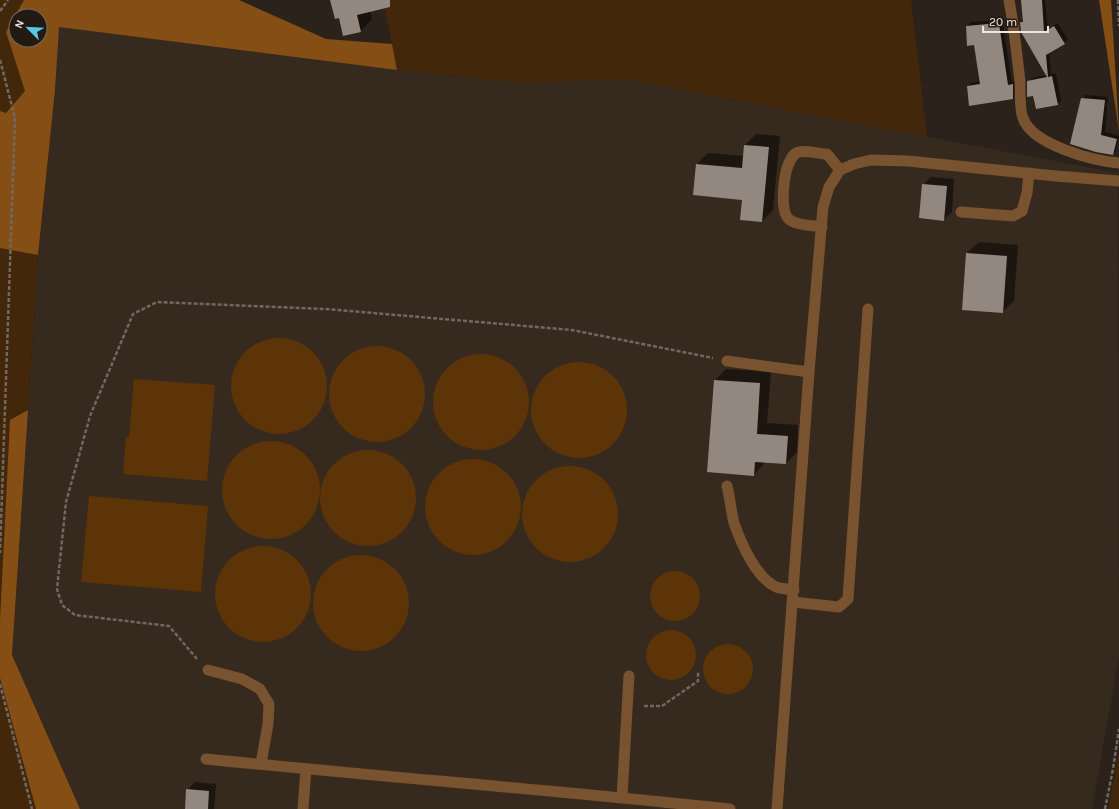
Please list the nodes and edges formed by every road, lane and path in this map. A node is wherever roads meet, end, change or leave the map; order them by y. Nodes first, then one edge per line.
1 (8, 0) edge
2 (1009, 0) edge
3 (1118, 0) edge
4 (0, 11) edge
5 (1119, 26) edge
6 (0, 60) edge
7 (1119, 163) edge
8 (840, 170) junction
9 (1029, 173) junction
10 (1119, 181) edge
11 (961, 212) dead end
12 (822, 227) junction
13 (868, 309) dead end
14 (727, 361) joint
15 (809, 372) junction
16 (727, 486) dead end
17 (0, 553) edge
18 (794, 590) junction
19 (793, 602) junction
20 (208, 670) joint
21 (698, 671) dead end
22 (629, 676) dead end
23 (0, 684) edge
24 (628, 706) junction
25 (1119, 729) edge
26 (206, 759) dead end
27 (261, 764) junction
28 (306, 769) junction
29 (622, 797) junction
30 (32, 809) edge
31 (303, 809) edge
32 (730, 809) edge
33 (777, 809) edge
34 (1104, 809) edge

1 - 4 path
2 - 7 lane
3 - 5 path
6 - 17 path
8 - 9 lane
8 - 12 lane
8 - 12 lane
9 - 10 lane
9 - 11 lane
12 - 15 lane
13 - 19 lane
14 - 15 lane
14 - 20 path
15 - 18 lane
16 - 18 lane
18 - 19 lane
19 - 33 lane
20 - 27 lane
21 - 24 path
22 - 24 lane
23 - 30 path
24 - 29 lane
25 - 34 path
26 - 27 lane
27 - 28 lane
28 - 29 lane
28 - 31 lane
29 - 32 lane

